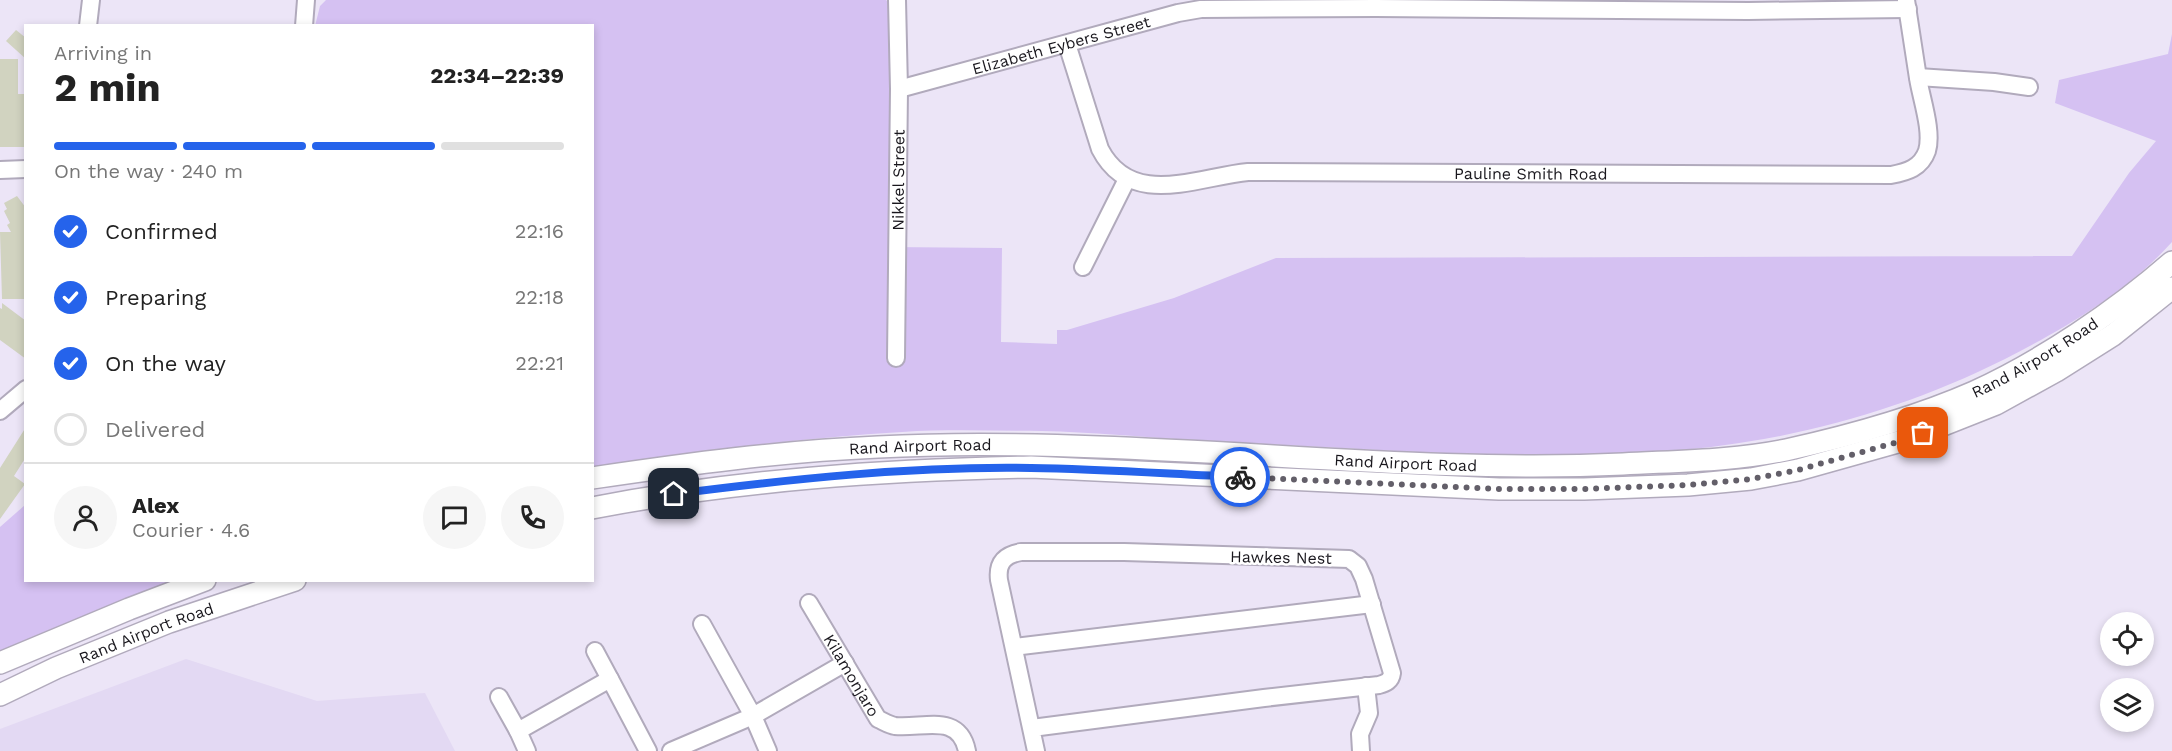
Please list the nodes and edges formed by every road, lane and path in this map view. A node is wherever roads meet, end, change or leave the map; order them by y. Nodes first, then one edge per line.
1 (92, 0) edge
2 (306, 0) edge
3 (897, 0) edge
4 (1907, 4) edge
5 (88, 24) edge
6 (304, 24) edge
7 (1067, 44) junction
8 (1918, 78) junction
9 (2029, 87) dead end
10 (900, 89) junction
11 (24, 169) edge
12 (0, 170) edge
13 (1127, 178) junction
14 (2172, 262) edge
15 (1083, 267) dead end
16 (2172, 288) edge
17 (896, 358) dead end
18 (24, 391) edge
19 (0, 411) edge
20 (594, 478) edge
21 (594, 508) edge
22 (200, 582) edge
23 (289, 582) edge
24 (809, 603) dead end
25 (1372, 604) junction
26 (702, 624) dead end
27 (1014, 647) junction
28 (595, 651) dead end
29 (0, 663) edge
30 (845, 663) junction
31 (610, 679) junction
32 (1366, 686) junction
33 (0, 694) edge
34 (499, 697) dead end
35 (753, 716) junction
36 (1032, 728) junction
37 (518, 731) junction
38 (527, 751) edge
39 (648, 751) edge
40 (670, 751) edge
41 (768, 751) edge
42 (967, 751) edge
43 (1036, 751) edge
44 (1361, 751) edge

1 - 5 street
2 - 6 street
3 - 10 street, Nikkel Street
4 - 7 street, Elizabeth Eybers Street
4 - 8 street, Pauline Smith Road
7 - 10 street, Elizabeth Eybers Street
7 - 13 street, Pauline Smith Road
8 - 9 street
8 - 13 street, Pauline Smith Road
10 - 17 street, Nikkel Street
11 - 12 street
13 - 15 street
14 - 20 main road, Rand Airport Road
16 - 21 main road, Rand Airport Road
18 - 19 street
22 - 29 main road, Rand Airport Road
23 - 33 main road, Rand Airport Road
24 - 30 street, Kilamonjaro
25 - 27 street
25 - 27 street, Hawkes Nest
25 - 32 street, Hawkes Nest
26 - 35 street
27 - 36 street, Hawkes Nest
28 - 31 street
30 - 35 street
30 - 42 street, Kilamonjaro
31 - 37 street
31 - 39 street
32 - 36 street, Hawkes Nest
32 - 44 street
34 - 37 street
35 - 40 street
35 - 41 street
36 - 43 street, Hawkes Nest
37 - 38 street

